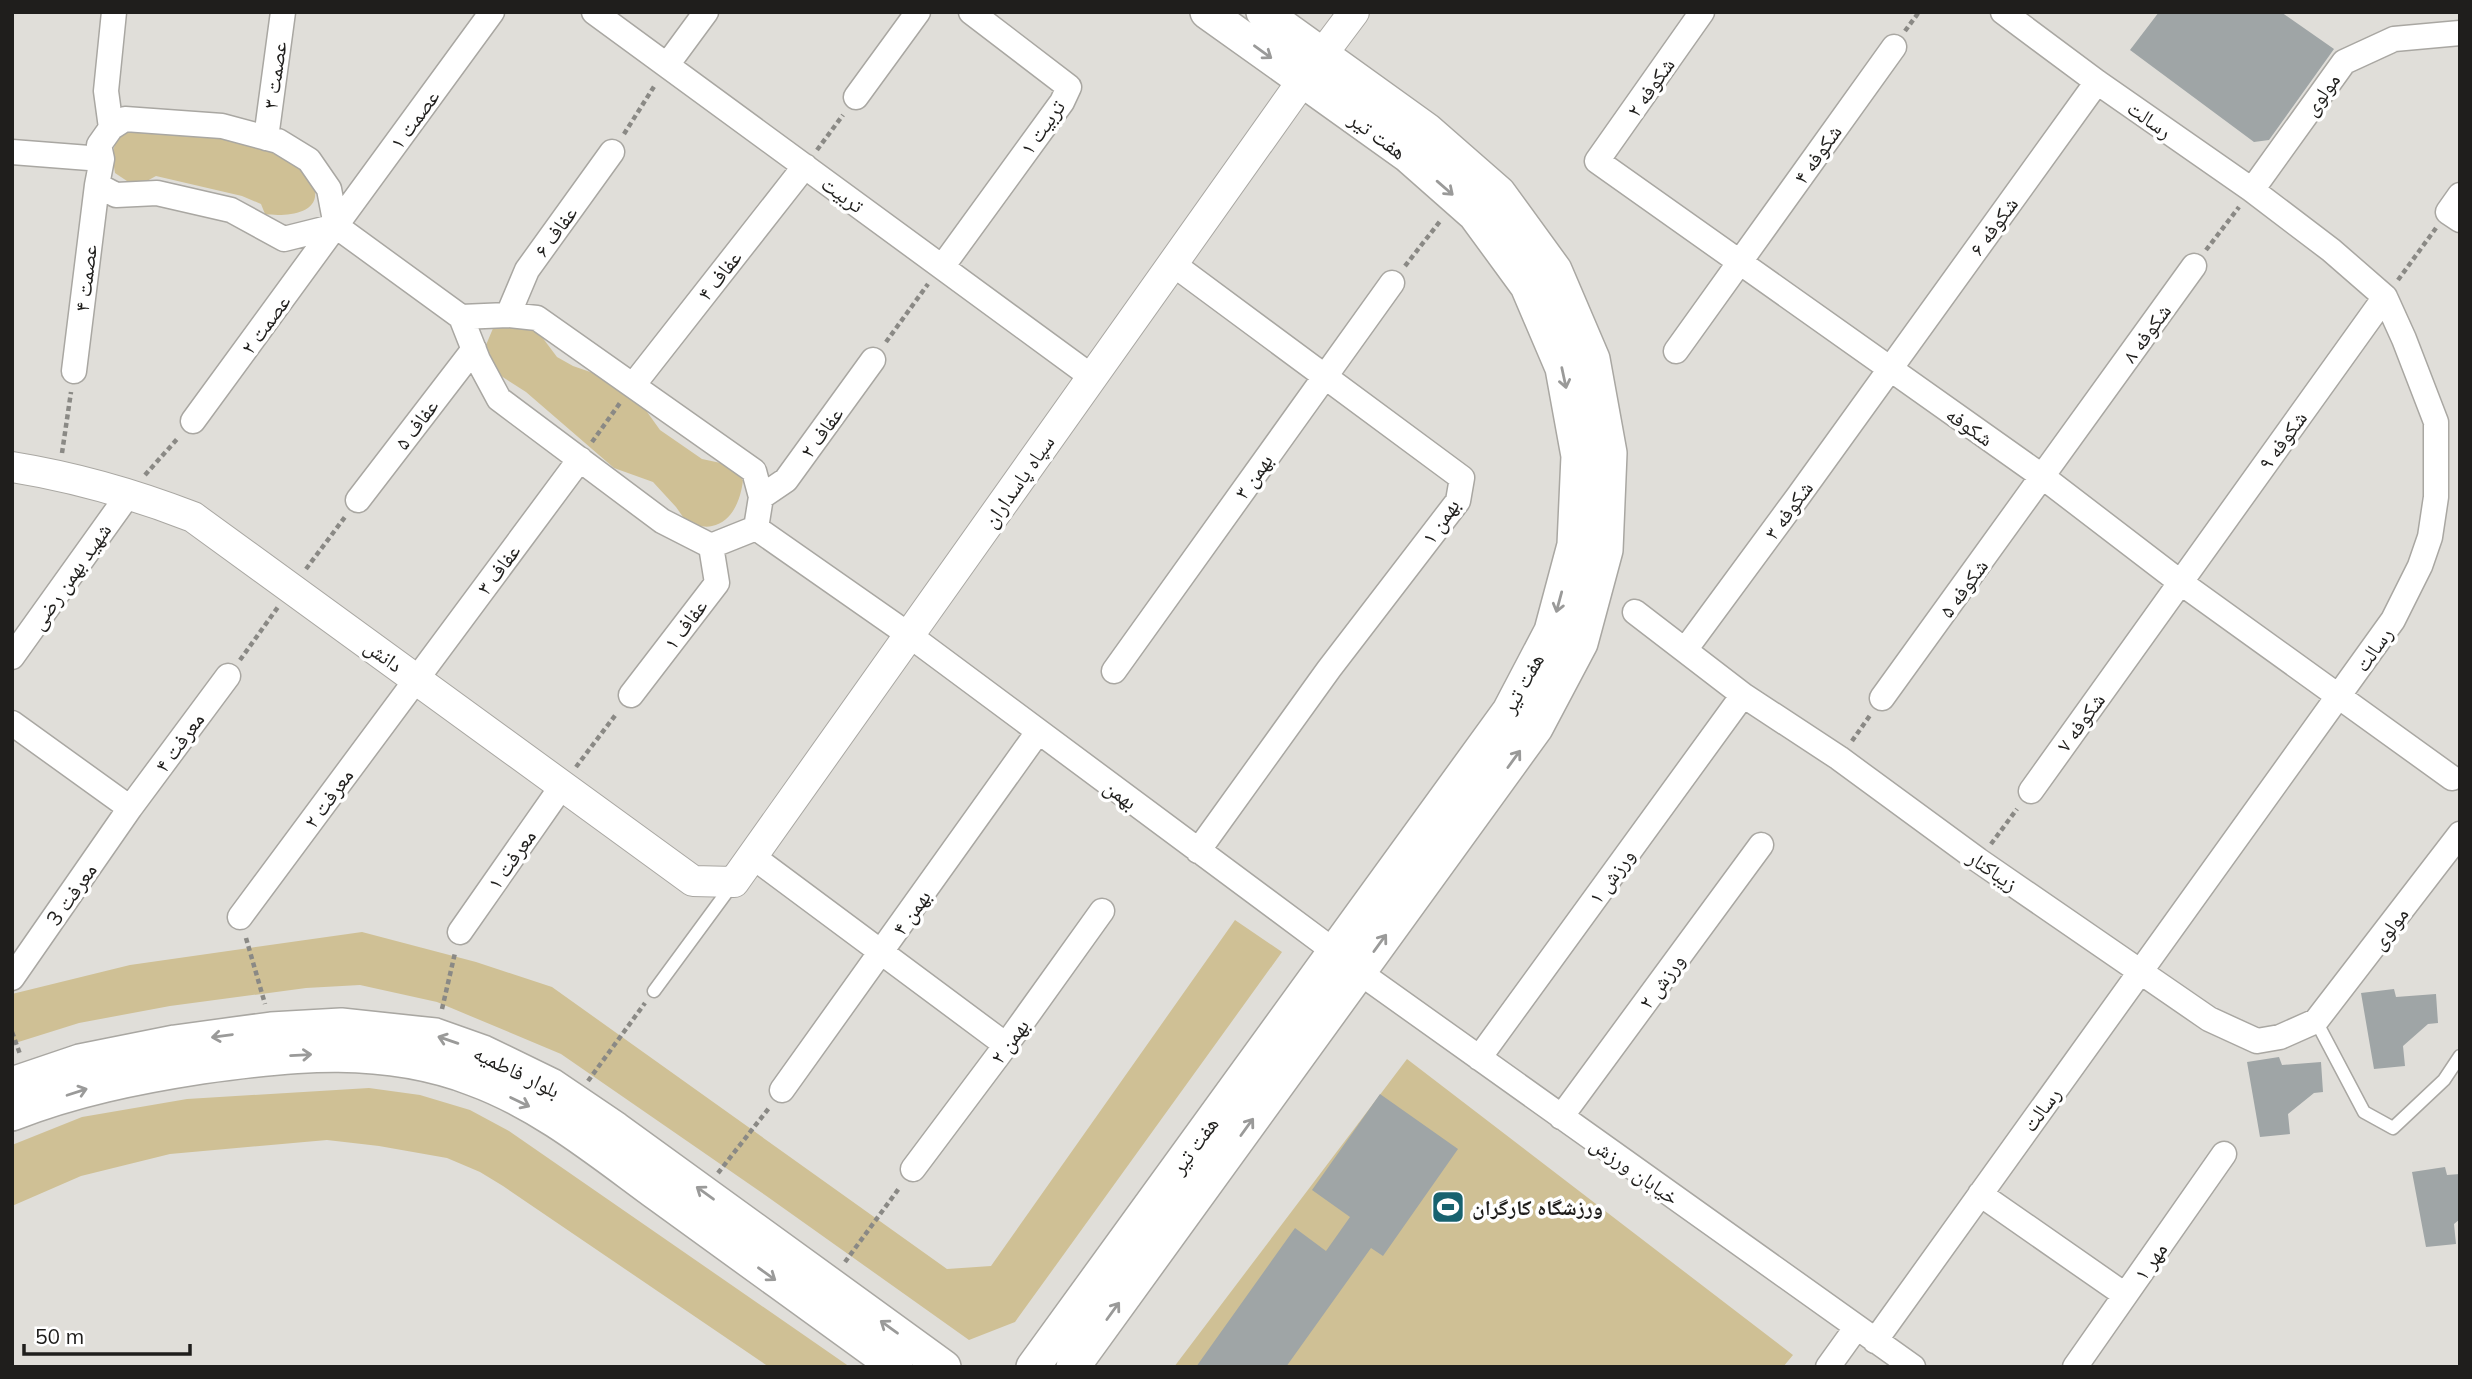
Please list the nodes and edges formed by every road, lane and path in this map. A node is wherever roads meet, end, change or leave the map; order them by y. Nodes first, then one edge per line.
1 (114, 12) edge
2 (283, 12) edge
3 (492, 12) edge
4 (594, 12) edge
5 (706, 12) edge
6 (918, 12) edge
7 (971, 12) edge
8 (1208, 12) edge
9 (1263, 12) edge
10 (1354, 12) edge
11 (1702, 12) edge
12 (2003, 12) edge
13 (2460, 33) edge
14 (1894, 47) dead end
15 (667, 65) junction
16 (1313, 68) junction
17 (2097, 82) junction
18 (856, 97) joint
19 (111, 128) junction
20 (265, 138) junction
21 (12, 152) edge
22 (612, 152) joint
23 (102, 159) junction
24 (1597, 161) joint
25 (805, 166) junction
26 (97, 185) junction
27 (2252, 190) junction
28 (1457, 199) junction
29 (2456, 209) edge
30 (336, 226) junction
31 (1741, 262) junction
32 (1173, 264) junction
33 (2194, 266) joint
34 (942, 267) junction
35 (1392, 283) joint
36 (2385, 297) junction
37 (508, 315) junction
38 (461, 317) junction
39 (474, 349) junction
40 (1676, 351) dead end
41 (873, 360) joint
42 (1889, 370) junction
43 (74, 371) joint
44 (1324, 376) junction
45 (1092, 377) junction
46 (634, 384) junction
47 (193, 421) joint
48 (580, 459) junction
49 (12, 467) edge
50 (60, 474) junction
51 (2043, 477) junction
52 (128, 495) junction
53 (761, 497) junction
54 (358, 500) joint
55 (755, 528) junction
56 (711, 546) junction
57 (2180, 582) junction
58 (291, 589) junction
59 (1635, 612) dead end
60 (909, 635) junction
61 (1685, 650) junction
62 (12, 657) edge
63 (1114, 671) dead end
64 (228, 676) joint
65 (416, 678) junction
66 (631, 695) joint
67 (1743, 695) junction
68 (2339, 696) junction
69 (1882, 698) joint
70 (12, 723) edge
71 (1038, 732) junction
72 (1839, 758) junction
73 (2452, 778) dead end
74 (562, 786) junction
75 (2031, 791) joint
76 (130, 808) junction
77 (2460, 834) edge
78 (1761, 845) dead end
79 (1198, 851) junction
80 (752, 856) junction
81 (1978, 860) junction
82 (734, 882) junction
83 (1102, 911) dead end
84 (240, 917) joint
85 (460, 932) joint
86 (882, 953) junction
87 (1347, 962) junction
88 (2140, 971) junction
89 (12, 978) edge
90 (654, 991) joint
91 (2316, 1021) junction
92 (271, 1028) junction
93 (436, 1035) junction
94 (1006, 1045) junction
95 (2460, 1056) edge
96 (1479, 1058) junction
97 (12, 1084) edge
98 (782, 1090) joint
99 (574, 1101) junction
100 (12, 1114) edge
101 (1561, 1118) junction
102 (2224, 1154) dead end
103 (913, 1169) joint
104 (704, 1192) junction
105 (1980, 1194) junction
106 (830, 1284) junction
107 (2125, 1295) junction
108 (1866, 1334) junction
109 (896, 1367) edge
110 (944, 1367) edge
111 (1033, 1367) edge
112 (1073, 1367) edge
113 (1828, 1367) edge
114 (1913, 1367) edge
115 (2075, 1367) edge

1 - 19 street
2 - 20 street, عصمت ۳
3 - 30 street, عصمت ۱
4 - 15 street, تربیت
5 - 15 street
6 - 18 street
7 - 34 street, تربیت ۱
8 -> 16 main road, هفت تیر
9 - 16 main road, هفت تیر
10 - 16 street, سپاه پاسداران
11 - 24 street, شکوفه ۲
12 - 17 street, رسالت
13 - 27 street, مولوی
14 - 31 street, شکوفه ۴
15 - 22 path
15 - 25 street, تربیت
16 -> 28 main road, هفت تیر
16 - 32 street, سپاه پاسداران
87 -> 16 main road, هفت تیر
17 - 27 street, رسالت
17 - 42 street, شکوفه ۶
18 - 25 path
19 - 20 street
19 - 23 street, عصمت ۴
20 - 30 street
21 - 23 street
22 - 37 street, عفاف ۶
23 - 26 street, عصمت ۴
24 - 31 street, شکوفه
25 - 34 street, تربیت
25 - 46 street, عفاف ۴
26 - 30 street
26 - 43 street, عصمت ۴
27 - 33 path
27 - 36 street, رسالت
28 - 35 path
28 -> 87 main road, هفت تیر
29 - 36 path
30 - 38 street
30 - 47 street, عصمت ۲
31 - 40 street, شکوفه ۴
31 - 42 street, شکوفه
32 - 44 street, بهمن ۱
32 - 45 street, سپاه پاسداران
33 - 51 street, شکوفه ۸
34 - 41 path
34 - 45 street, تربیت
35 - 44 street, بهمن ۳
36 - 57 street, شکوفه ۹
36 - 68 street, رسالت
37 - 38 street
37 - 46 street
38 - 39 street
39 - 48 street
39 - 54 street, عفاف ۵
41 - 53 street, عفاف ۲
42 - 51 street, شکوفه
42 - 61 street, شکوفه ۳
43 - 50 path
44 - 63 street, بهمن ۳
44 - 79 street, بهمن ۱
45 - 60 street, سپاه پاسداران
46 - 48 path
46 - 53 street
47 - 52 path
48 - 56 street
48 - 65 street, عفاف ۳
49 - 50 street, دانش
50 - 52 street, دانش
51 - 57 street, شکوفه
51 - 69 street, شکوفه ۵
52 - 58 street, دانش
52 - 62 street, شهید بهمن رضی
53 - 55 street
54 - 58 path
55 - 56 street
55 - 60 street, بهمن
56 - 66 street, عفاف ۱
57 - 68 street, شکوفه
57 - 75 street, شکوفه ۷
58 - 64 path
58 - 65 street, دانش
59 - 61 street, زیباکنار
60 - 71 street, بهمن
60 - 80 street, سپاه پاسداران
61 - 67 street, زیباکنار
64 - 76 street, معرفت ۴
65 - 74 street, دانش
65 - 84 street, معرفت ۲
66 - 74 path
67 - 72 street, زیباکنار
67 - 96 street, ورزش ۱
68 - 73 street, شکوفه
68 - 88 street, رسالت
69 - 72 path
70 - 76 street
71 - 79 street, بهمن
71 - 86 street, بهمن ۴
72 - 81 street, زیباکنار
74 - 82 street, دانش
74 - 85 street, معرفت ۱
75 - 81 path
76 - 89 street, معرفت 3
77 - 91 street, مولوی
78 - 101 street, ورزش ۲
79 - 87 street, بهمن
80 - 82 street, سپاه پاسداران
80 - 86 street
81 - 88 street, زیباکنار
82 - 90 lane
83 - 94 street, بهمن ۲
84 - 92 path
85 - 93 path
86 - 94 street
86 - 98 street, بهمن ۴
87 - 96 street, خیابان ورزش
87 - 111 main road, هفت تیر
112 -> 87 main road, هفت تیر
88 - 91 street, زیباکنار
88 - 105 street, رسالت
90 - 99 path
91 - 95 lane
92 - 93 main road, بلوار فاطمیه
92 -> 97 main road, بلوار فاطمیه
99 -> 93 main road, بلوار فاطمیه
94 - 103 street, بهمن ۲
96 - 101 street, خیابان ورزش
98 - 104 path
99 - 104 main road, بلوار فاطمیه
100 -> 109 main road, بلوار فاطمیه
101 - 108 street, خیابان ورزش
102 - 107 street, مهر ۱
103 - 106 path
106 -> 104 main road, بلوار فاطمیه
105 - 107 street
105 - 108 street, رسالت
110 -> 106 main road, بلوار فاطمیه
107 - 115 street, مهر ۱
108 - 113 street, رسالت
108 - 114 street, خیابان ورزش

